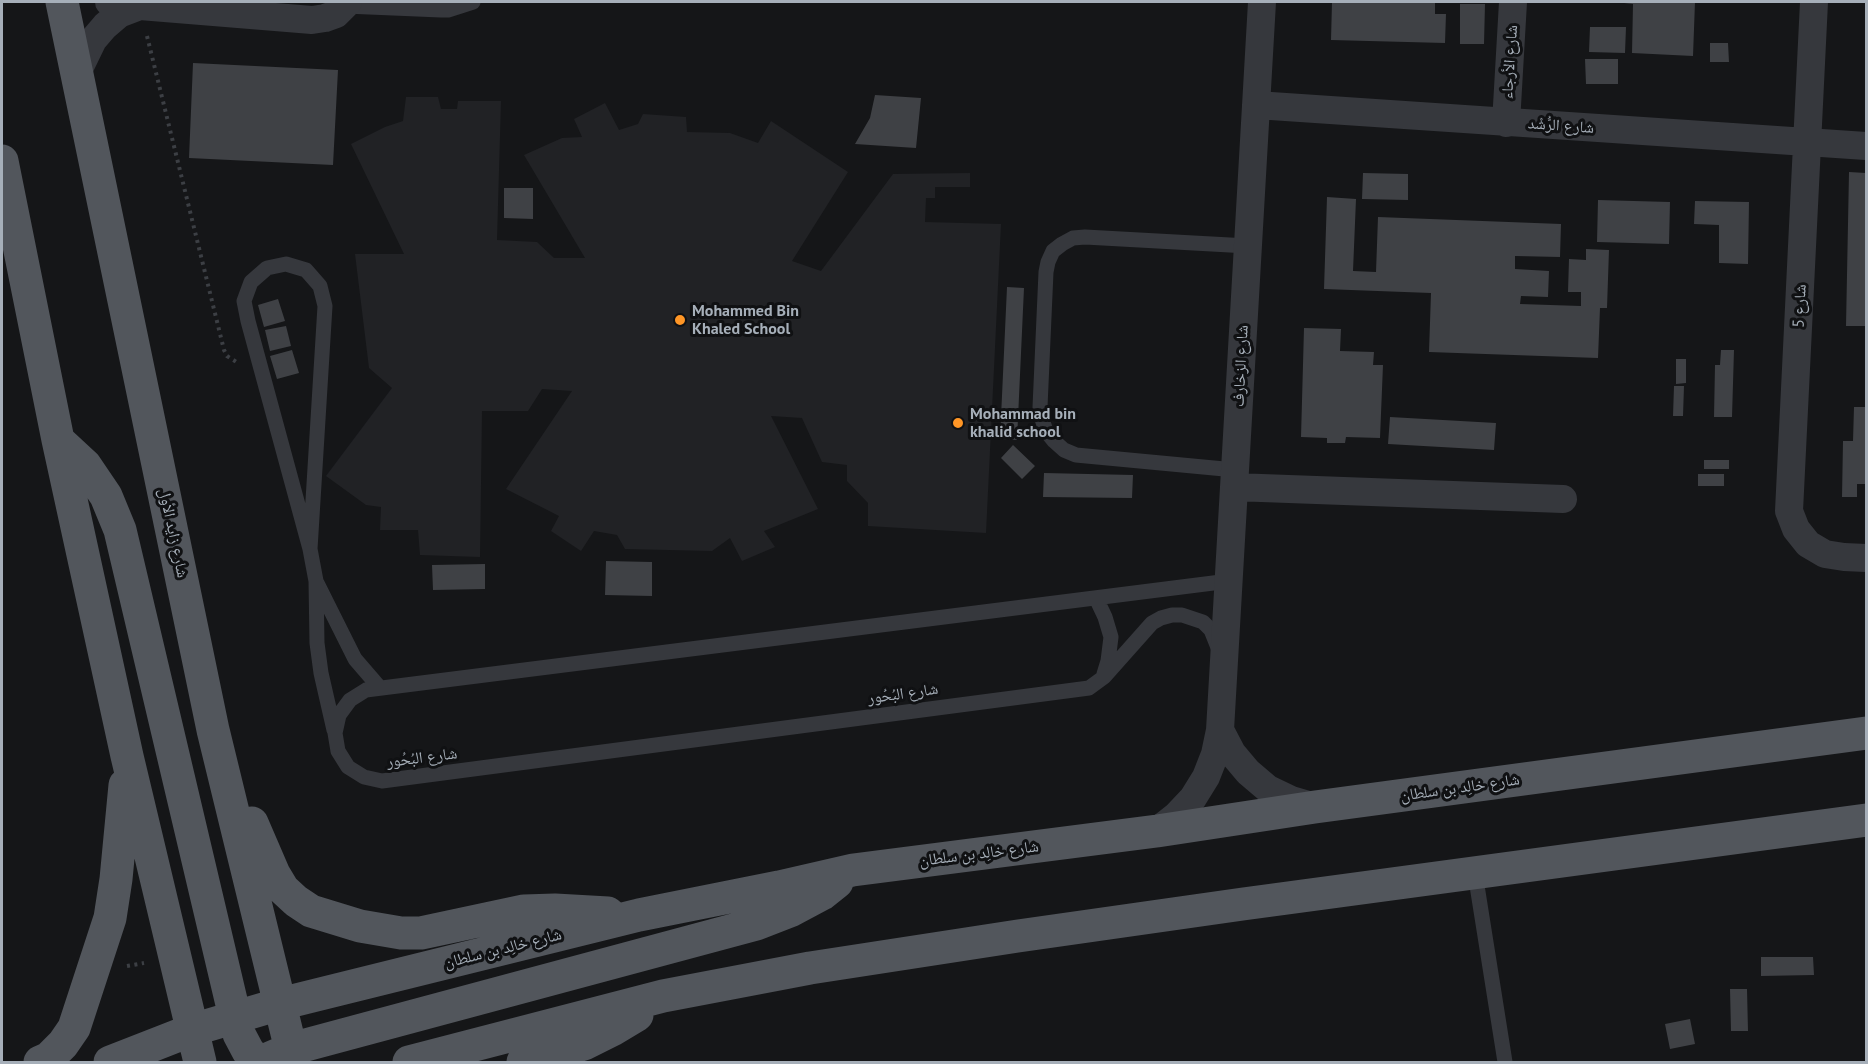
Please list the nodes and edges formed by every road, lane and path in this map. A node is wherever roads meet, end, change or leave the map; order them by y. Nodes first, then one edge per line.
1 (62, 2) edge
2 (109, 2) edge
3 (473, 2) edge
4 (1262, 2) edge
5 (1513, 2) edge
6 (1814, 2) edge
7 (347, 4) edge
8 (140, 6) junction
9 (77, 73) junction
10 (1256, 105) junction
11 (1506, 123) junction
12 (1808, 142) junction
13 (1866, 146) edge
14 (2, 161) edge
15 (1248, 246) junction
16 (260, 364) junction
17 (58, 440) junction
18 (1235, 478) junction
19 (1563, 500) dead end
20 (310, 549) junction
21 (1866, 558) edge
22 (316, 580) junction
23 (1228, 581) junction
24 (1096, 598) junction
25 (1224, 663) junction
26 (1104, 677) junction
27 (380, 688) junction
28 (213, 730) junction
29 (1220, 730) junction
30 (335, 733) junction
31 (1866, 733) edge
32 (128, 756) junction
33 (1315, 807) junction
34 (1866, 820) edge
35 (1157, 831) junction
36 (853, 870) junction
37 (1475, 873) junction
38 (639, 915) junction
39 (663, 996) junction
40 (280, 1004) junction
41 (236, 1018) junction
42 (192, 1030) junction
43 (293, 1056) edge
44 (245, 1060) edge
45 (40, 1062) edge
46 (110, 1062) edge
47 (200, 1062) edge
48 (409, 1062) edge
49 (523, 1062) edge
50 (1505, 1062) edge

1 - 9 main road, شارع زايد الأول
2 - 8 street
3 - 7 lane
4 - 10 street, شارع الزخارف
5 - 11 street, شارع الأرجاء
6 - 12 street, شارع 5
7 - 8 street
8 - 9 street
8 - 16 path
9 - 28 main road, شارع زايد الأول
10 - 11 street, شارع الرُّشْد
10 - 15 street, شارع الزخارف
11 - 12 street, شارع الرُّشْد
12 - 13 street, شارع الرُّشْد
12 - 21 street, شارع 5
14 - 17 main road
15 - 18 street, شارع الزخارف
15 - 18 lane
16 - 20 lane
16 - 20 lane
17 - 32 main road
17 - 41 main road
18 - 19 street
18 - 23 street, شارع الزخارف
20 - 22 lane
22 - 27 lane
22 - 30 lane, شارع البُحُور
23 - 24 lane
23 - 25 street, شارع الزخارف
24 - 26 lane
24 - 27 lane
25 - 26 lane, شارع البُحُور
25 - 29 street, شارع الزخارف
26 - 30 lane, شارع البُحُور
27 - 30 lane
28 - 38 main road
28 - 40 main road, شارع زايد الأول
29 - 33 street
29 - 35 street, شارع الزخارف
31 - 33 main road, شارع خالِد بن سلطان
32 - 42 main road
32 - 45 main road
33 - 35 main road, شارع خالِد بن سلطان
34 - 37 main road
35 - 36 main road, شارع خالِد بن سلطان
36 - 38 main road, شارع خالِد بن سلطان
36 - 43 main road
37 - 39 main road
37 - 50 lane
38 - 40 main road, شارع خالِد بن سلطان
39 - 48 main road
39 - 49 main road
40 - 41 main road, شارع خالِد بن سلطان
40 - 43 main road, شارع زايد الأول
40 - 44 main road
41 - 42 main road, شارع خالِد بن سلطان
41 - 44 main road
42 - 44 main road
42 - 46 main road, شارع خالِد بن سلطان
42 - 47 main road
43 - 44 main road

